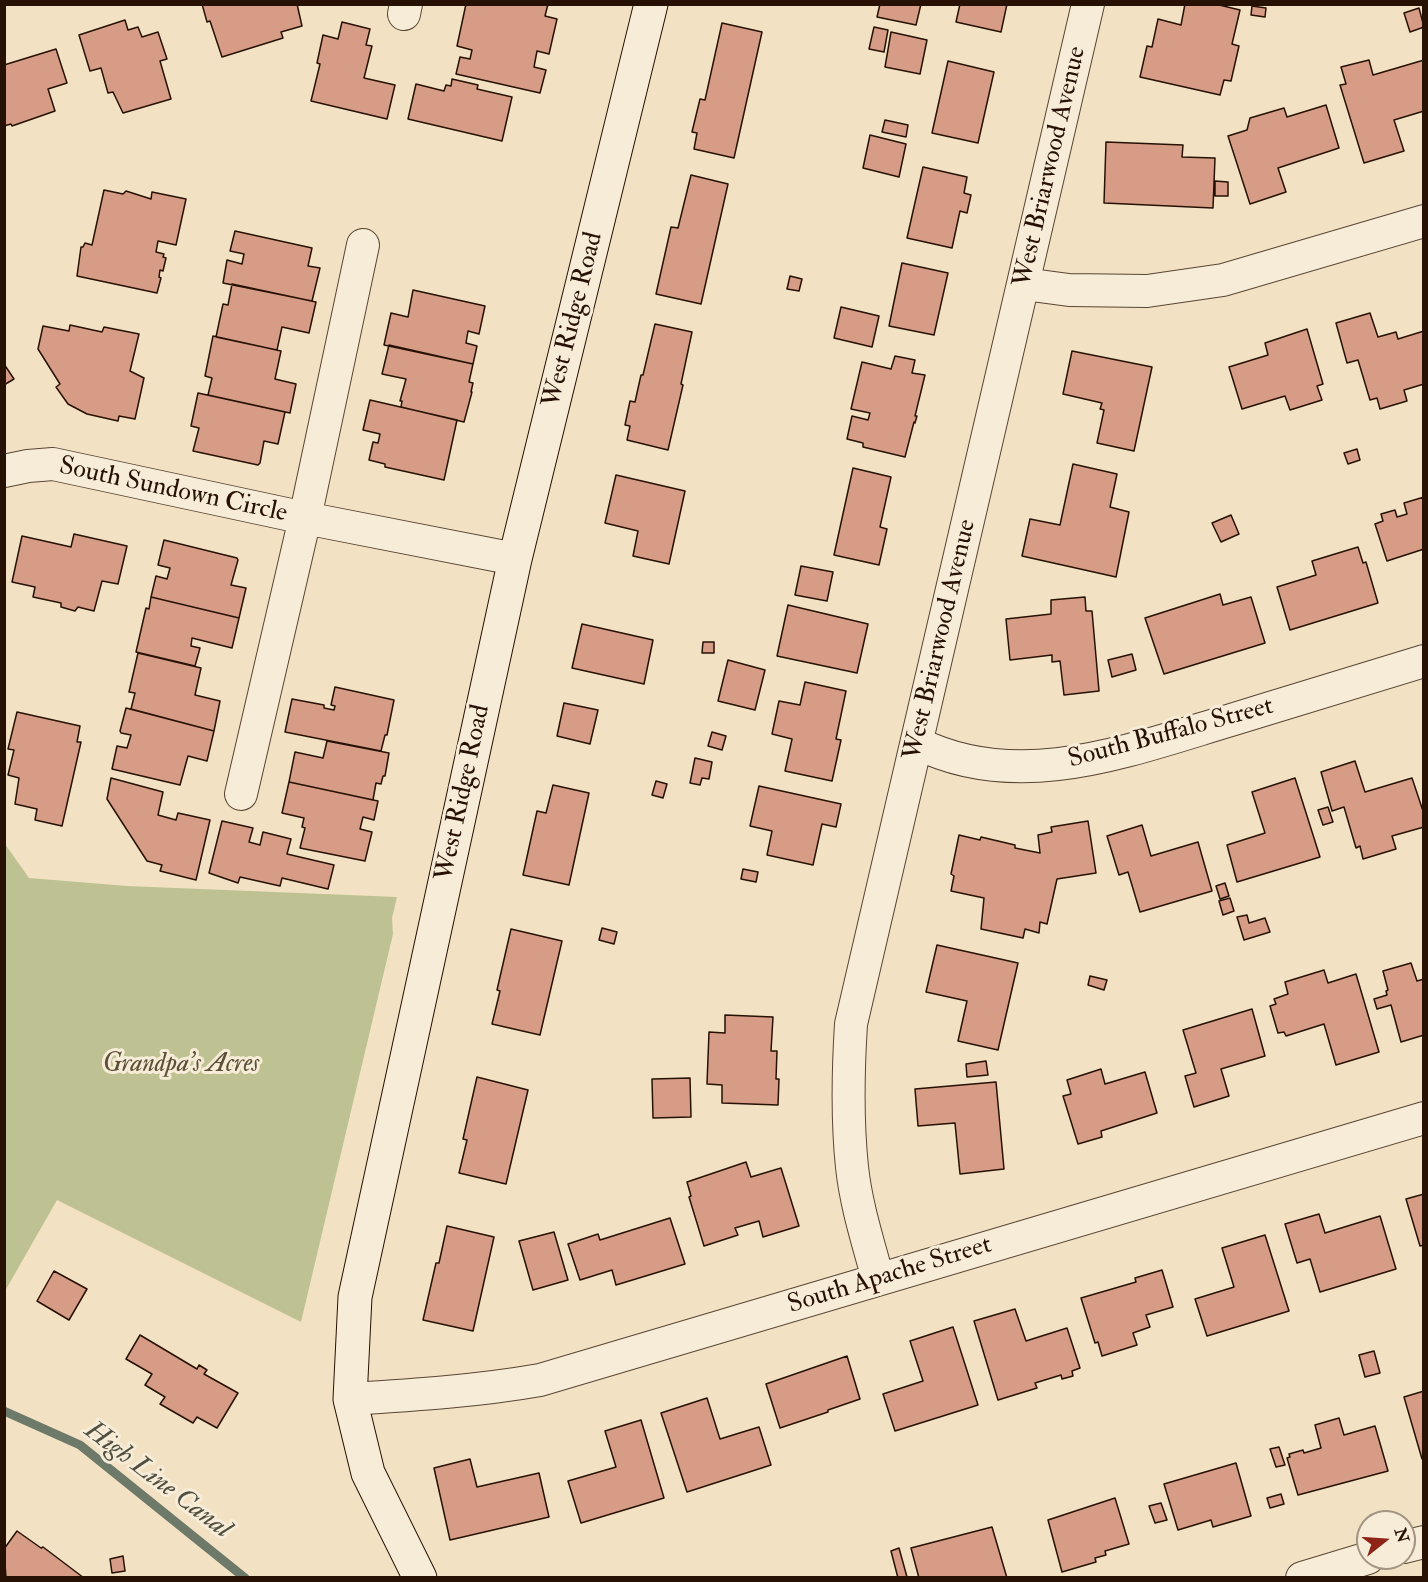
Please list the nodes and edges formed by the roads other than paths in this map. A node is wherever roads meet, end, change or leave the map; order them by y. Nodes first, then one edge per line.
1 (651, 4) edge
2 (1088, 4) edge
3 (1424, 221) edge
4 (363, 245) dead end
5 (1024, 284) junction
6 (4, 471) edge
7 (305, 518) junction
8 (515, 559) junction
9 (1424, 662) edge
10 (917, 743) junction
11 (241, 794) dead end
12 (1424, 1118) edge
13 (878, 1279) junction
14 (350, 1399) junction
15 (1356, 1562) edge
16 (420, 1578) edge
17 (1302, 1578) edge

1 - 8 street, West Ridge Road
2 - 5 street, West Briarwood Avenue
3 - 5 street
4 - 7 street, South Sundown Circle
5 - 10 street, West Briarwood Avenue
6 - 7 street, South Sundown Circle
7 - 8 street, South Sundown Circle
7 - 11 street, South Sundown Circle
8 - 14 street, West Ridge Road
9 - 10 street, South Buffalo Street
10 - 13 street, West Briarwood Avenue
12 - 13 street, South Apache Street
13 - 14 street, South Apache Street
14 - 16 street, West Ridge Road
15 - 17 street

